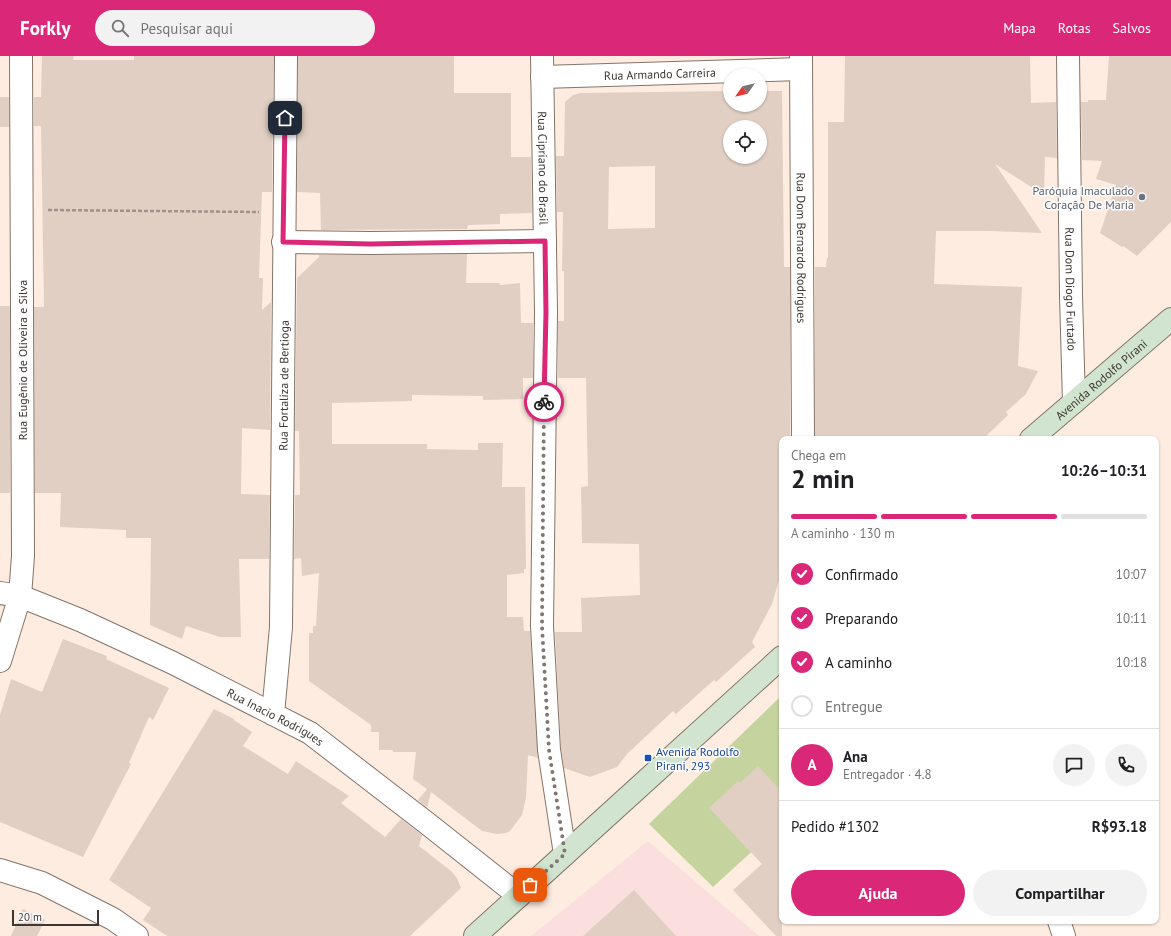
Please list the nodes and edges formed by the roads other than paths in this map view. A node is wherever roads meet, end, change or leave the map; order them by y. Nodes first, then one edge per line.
1 (21, 56) edge
2 (286, 56) edge
3 (542, 56) edge
4 (1068, 56) edge
5 (801, 62) edge
6 (542, 77) junction
7 (545, 241) junction
8 (283, 242) junction
9 (1171, 319) edge
10 (1074, 402) junction
11 (803, 436) edge
12 (1034, 436) edge
13 (10, 594) edge
14 (779, 660) edge
15 (0, 661) edge
16 (273, 714) junction
17 (565, 854) junction
18 (0, 870) edge
19 (519, 896) junction
20 (1060, 924) edge
21 (137, 936) edge
22 (475, 936) edge
23 (1064, 936) edge

1 - 13 street, Rua Eugênio de Oliveira e Silva
2 - 8 street, Rua Fortaliza de Bertioga
3 - 6 street, Rua Cipriano do Brasil
4 - 10 street, Rua Dom Diogo Furtado
5 - 6 street, Rua Armando Carreira
5 - 11 street, Rua Dom Bernardo Rodrigues
6 - 7 street, Rua Cipriano do Brasil
7 - 8 street
7 - 17 street, Rua Cipriano do Brasil
8 - 16 street, Rua Fortaliza de Bertioga
9 - 10 main road, Avenida Rodolfo Pirani
10 - 12 main road, Avenida Rodolfo Pirani
13 - 15 street, Rua Eugênio de Oliveira e Silva
13 - 16 street, Rua Inacio Rodrigues
14 - 17 main road
16 - 19 street, Rua Inacio Rodrigues
17 - 19 main road
18 - 21 street
19 - 22 main road
20 - 23 street

